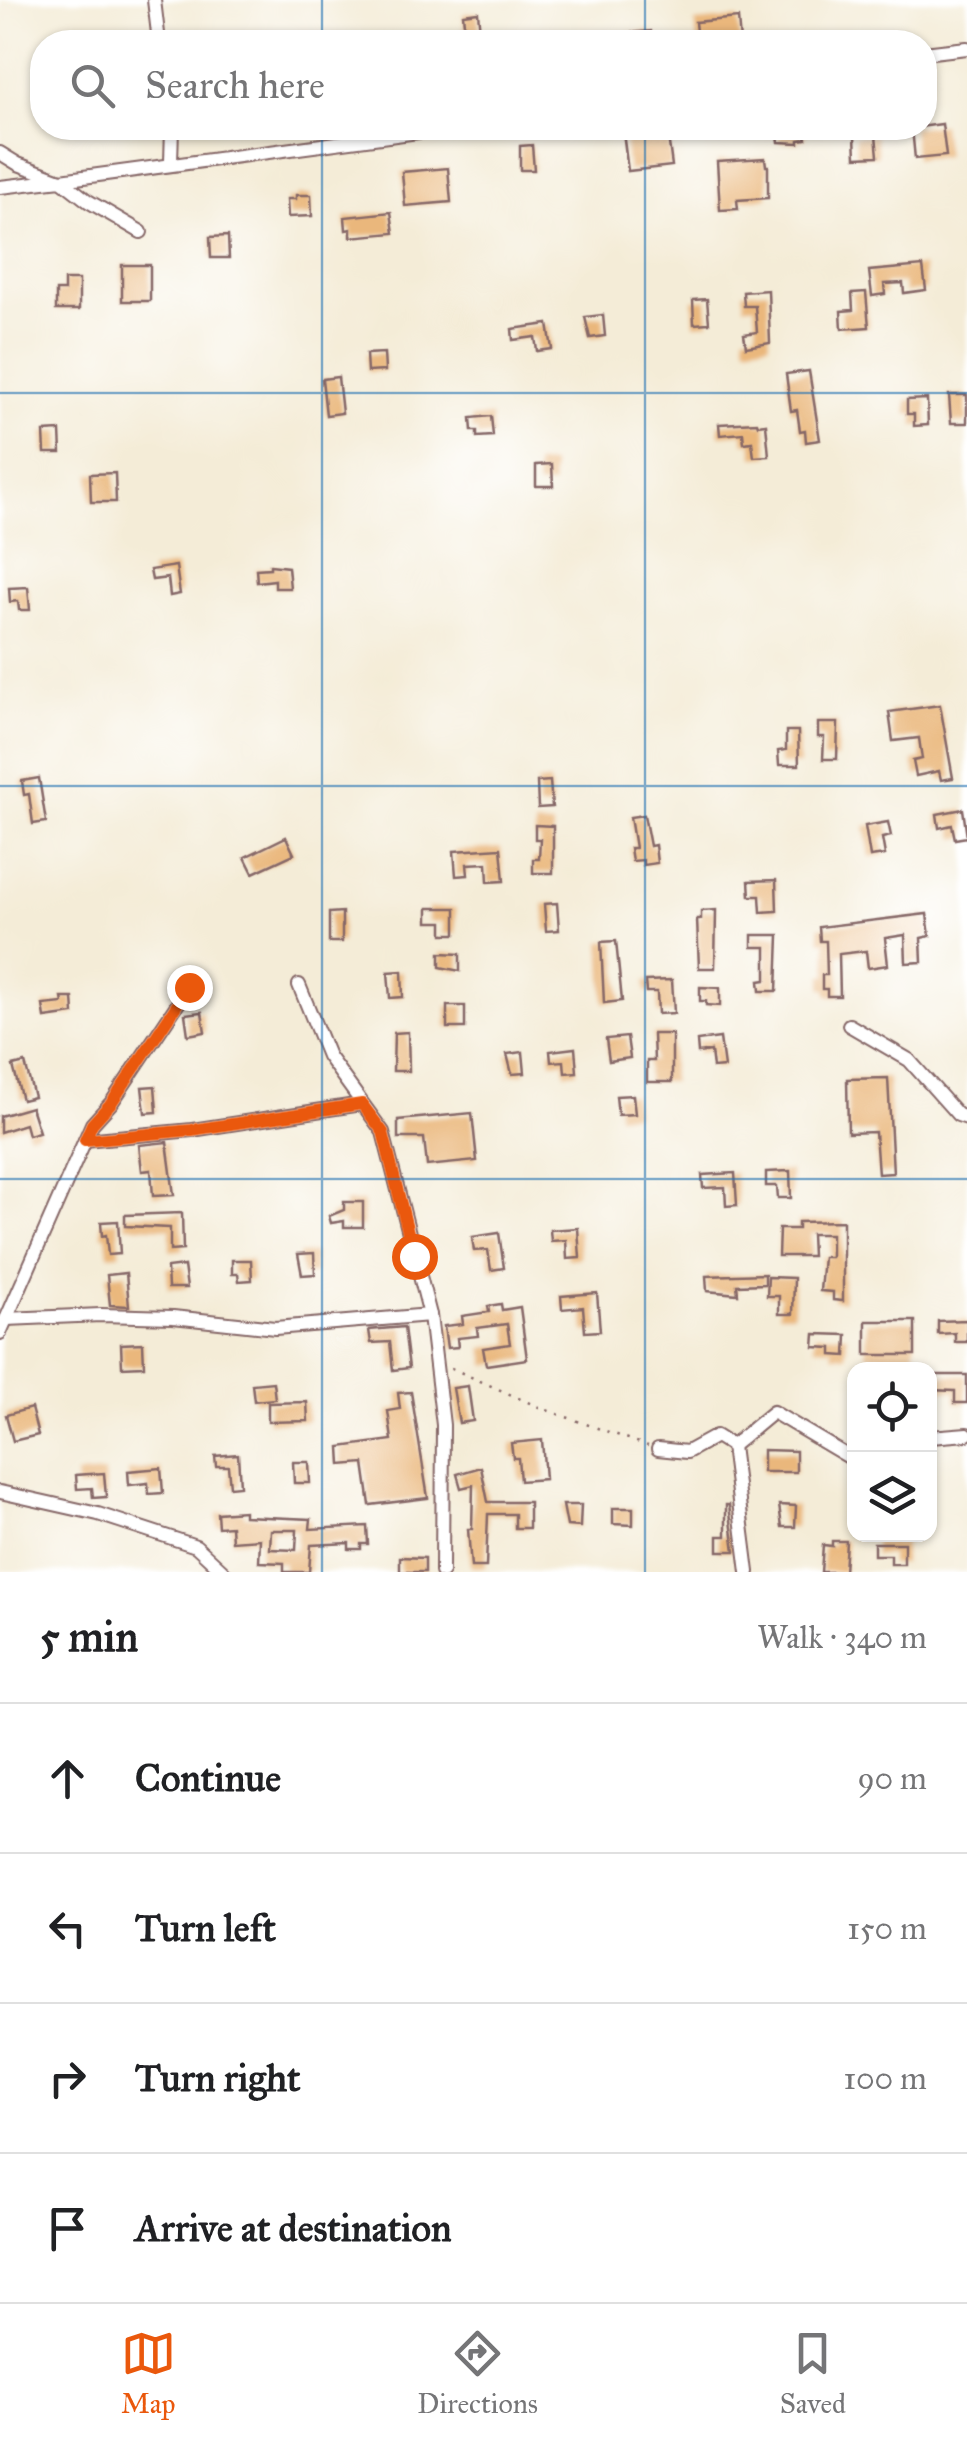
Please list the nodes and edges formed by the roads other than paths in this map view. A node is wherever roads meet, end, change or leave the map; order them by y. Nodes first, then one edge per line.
1 (154, 0) edge
2 (158, 30) edge
3 (967, 48) edge
4 (937, 51) edge
5 (172, 140) edge
6 (350, 140) edge
7 (0, 153) edge
8 (171, 162) junction
9 (61, 180) junction
10 (0, 186) edge
11 (141, 232) dead end
12 (300, 985) dead end
13 (189, 987) dead end
14 (849, 1026) dead end
15 (362, 1104) junction
16 (967, 1118) edge
17 (85, 1140) junction
18 (430, 1315) junction
19 (6, 1319) junction
20 (0, 1334) edge
21 (967, 1434) edge
22 (937, 1436) edge
23 (732, 1446) junction
24 (658, 1449) road end
25 (847, 1456) edge
26 (0, 1492) edge
27 (224, 1572) edge
28 (442, 1572) edge
29 (748, 1572) edge

1 - 2 street
3 - 4 street
5 - 8 street
6 - 8 street
7 - 9 street
8 - 9 street
9 - 10 street
9 - 11 street
12 - 15 street
13 - 17 street
14 - 16 street
15 - 17 street
15 - 18 street
17 - 19 street
18 - 19 street
18 - 28 street
19 - 20 street
21 - 22 street
23 - 24 street
23 - 25 street
23 - 29 street
26 - 27 street

